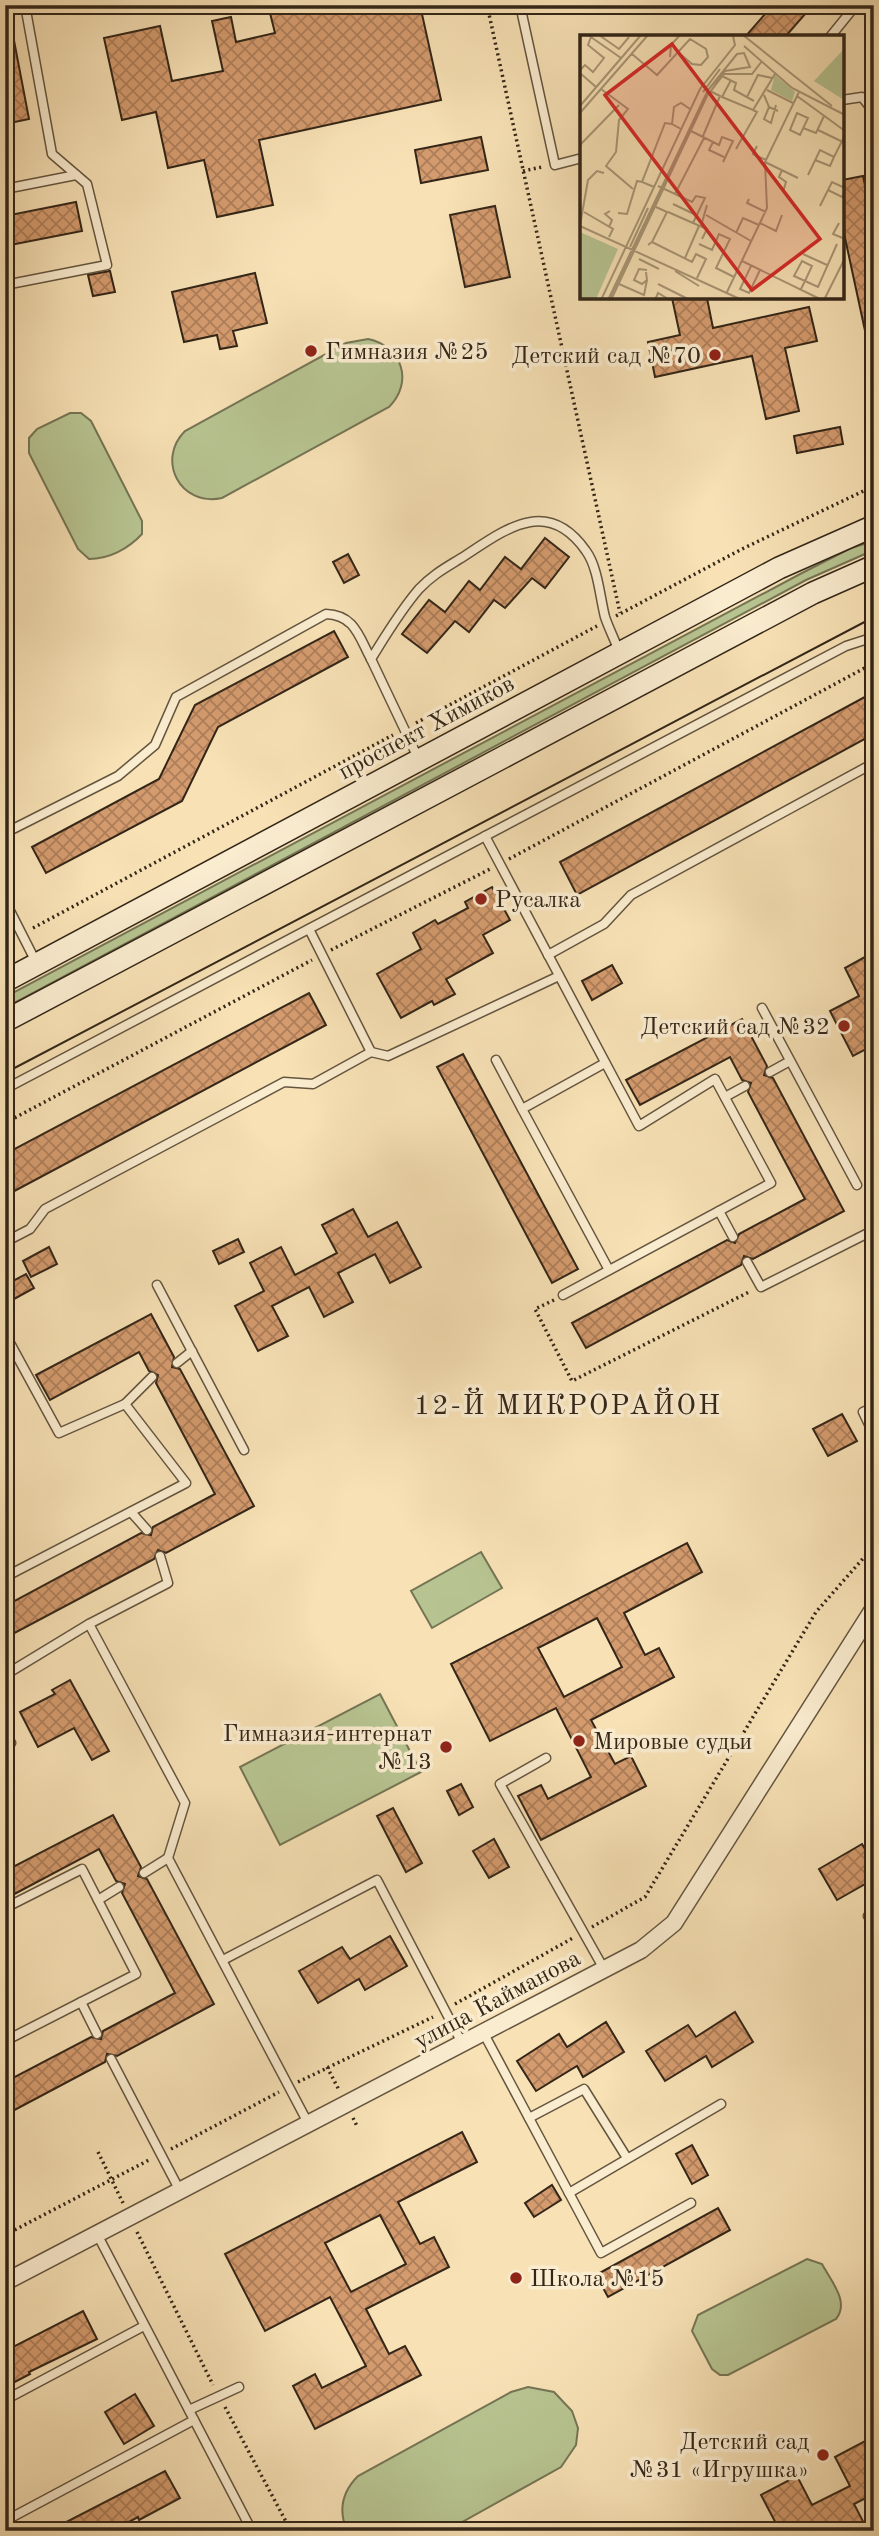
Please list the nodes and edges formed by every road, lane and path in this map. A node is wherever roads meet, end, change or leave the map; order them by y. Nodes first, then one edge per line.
1 (25, 5) edge
2 (487, 5) edge
3 (520, 5) edge
4 (856, 5) edge
5 (832, 35) edge
6 (844, 100) edge
7 (874, 112) edge
8 (580, 159) edge
9 (555, 165) junction
10 (523, 171) junction
11 (76, 175) junction
12 (5, 188) edge
13 (5, 285) edge
14 (874, 486) edge
15 (874, 526) edge
16 (874, 566) edge
17 (620, 613) junction
18 (606, 621) junction
19 (874, 637) edge
20 (621, 654) junction
21 (371, 659) junction
22 (874, 663) edge
23 (405, 729) junction
24 (419, 760) junction
25 (874, 764) edge
26 (5, 833) edge
27 (485, 836) junction
28 (499, 864) junction
29 (5, 901) edge
30 (309, 929) junction
31 (22, 933) junction
32 (322, 955) junction
33 (548, 955) junction
34 (38, 964) junction
35 (559, 976) junction
36 (5, 981) edge
37 (762, 1008) dead end
38 (5, 1021) edge
39 (371, 1052) junction
40 (496, 1060) dead end
41 (790, 1061) junction
42 (605, 1063) junction
43 (770, 1072) dead end
44 (745, 1086) dead end
45 (5, 1089) edge
46 (725, 1097) junction
47 (522, 1109) junction
48 (5, 1123) edge
49 (857, 1185) dead end
50 (719, 1211) junction
51 (874, 1230) edge
52 (733, 1237) dead end
53 (5, 1242) edge
54 (747, 1262) dead end
55 (609, 1270) junction
56 (157, 1285) dead end
57 (761, 1287) junction
58 (563, 1295) joint
59 (5, 1334) edge
60 (192, 1351) junction
61 (177, 1363) dead end
62 (152, 1377) dead end
63 (125, 1404) junction
64 (874, 1407) edge
65 (874, 1435) edge
66 (244, 1450) dead end
67 (131, 1512) junction
68 (147, 1530) dead end
69 (874, 1546) edge
70 (160, 1556) dead end
71 (5, 1577) edge
72 (874, 1608) edge
73 (89, 1624) junction
74 (5, 1675) edge
75 (5, 1733) edge
76 (5, 1746) edge
77 (546, 1758) dead end
78 (168, 1858) junction
79 (144, 1873) dead end
80 (119, 1887) dead end
81 (98, 1900) junction
82 (5, 1908) edge
83 (583, 1932) junction
84 (223, 1960) junction
85 (604, 1969) junction
86 (81, 2002) junction
87 (445, 2010) junction
88 (483, 2032) junction
89 (97, 2034) dead end
90 (5, 2041) edge
91 (463, 2043) junction
92 (111, 2059) dead end
93 (289, 2087) junction
94 (721, 2104) dead end
95 (529, 2118) junction
96 (308, 2123) junction
97 (98, 2152) dead end
98 (160, 2154) junction
99 (627, 2158) junction
100 (111, 2180) junction
101 (180, 2190) junction
102 (569, 2193) junction
103 (691, 2203) dead end
104 (130, 2217) junction
105 (97, 2234) junction
106 (5, 2235) edge
107 (5, 2282) edge
108 (144, 2326) junction
109 (239, 2387) dead end
110 (219, 2396) junction
111 (5, 2400) edge
112 (189, 2410) junction
113 (194, 2420) junction
114 (5, 2521) edge
115 (252, 2531) edge
116 (291, 2531) edge

1 - 11 lane
2 - 10 path
3 - 9 lane
4 - 5 lane
6 - 7 lane
8 - 9 lane
9 - 10 path
10 - 17 path
11 - 12 lane
11 - 13 lane
14 - 17 path
15 - 20 main road, проспект Химиков
16 - 38 main road
17 - 18 path
18 - 20 lane
18 - 21 lane
18 - 23 path
19 - 27 lane
20 - 24 main road, проспект Химиков
21 - 23 lane
21 - 26 lane
22 - 28 path
23 - 24 lane
23 - 31 path
24 - 34 main road, проспект Химиков
25 - 33 lane
27 - 28 lane
27 - 30 lane
28 - 32 path
28 - 33 lane
29 - 31 lane
30 - 32 lane
30 - 45 lane
31 - 34 lane
32 - 39 lane
32 - 48 path
33 - 35 lane
34 - 36 main road, проспект Химиков
35 - 39 lane
35 - 42 lane
37 - 41 lane
39 - 53 lane
40 - 47 lane
41 - 43 lane
41 - 49 lane
42 - 46 lane
42 - 47 lane
44 - 46 lane
46 - 50 lane
47 - 55 lane
50 - 52 lane
50 - 55 lane
51 - 57 lane
54 - 57 lane
55 - 58 lane
56 - 60 lane
57 - 58 path
59 - 63 lane
60 - 61 lane
60 - 66 lane
62 - 63 lane
63 - 67 lane
64 - 65 lane
67 - 68 lane
67 - 71 lane
69 - 83 path
70 - 73 lane
72 - 85 street, улица Кайманова
73 - 74 lane
73 - 78 lane
75 - 76 lane
77 - 83 lane
78 - 79 lane
78 - 84 lane
80 - 81 lane
81 - 82 lane
81 - 86 lane
83 - 85 lane
83 - 87 path
84 - 87 lane
84 - 93 lane
85 - 88 street, улица Кайманова
86 - 89 lane
86 - 90 lane
87 - 91 lane
87 - 93 path
88 - 91 street, улица Кайманова
88 - 95 lane
91 - 96 street, улица Кайманова
92 - 98 lane
93 - 96 lane
93 - 98 path
94 - 99 lane
95 - 99 lane
95 - 102 lane
96 - 101 street, улица Кайманова
97 - 100 path
98 - 100 path
98 - 101 lane
99 - 102 lane
100 - 104 path
100 - 106 path
101 - 104 street, улица Кайманова
102 - 103 lane
104 - 105 street, улица Кайманова
104 - 110 path
105 - 107 street, улица Кайманова
105 - 108 lane
108 - 111 lane
108 - 112 lane
109 - 110 lane
110 - 112 lane
110 - 116 path
112 - 113 lane
113 - 114 lane
113 - 115 lane

